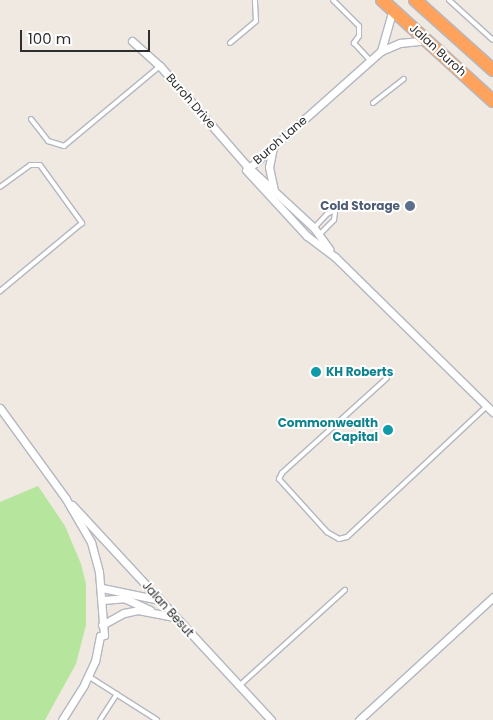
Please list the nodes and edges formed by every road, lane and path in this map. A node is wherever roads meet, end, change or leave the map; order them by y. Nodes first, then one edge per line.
1 (255, 0) edge
2 (333, 0) edge
3 (382, 0) edge
4 (416, 0) edge
5 (449, 0) edge
6 (393, 9) junction
7 (427, 40) junction
8 (493, 40) edge
9 (132, 41) dead end
10 (230, 43) dead end
11 (382, 51) junction
12 (371, 61) junction
13 (160, 66) junction
14 (493, 70) edge
15 (404, 79) dead end
16 (493, 101) edge
17 (373, 103) dead end
18 (31, 119) dead end
19 (273, 147) junction
20 (247, 167) junction
21 (0, 187) edge
22 (274, 190) junction
23 (314, 228) junction
24 (319, 235) junction
25 (335, 257) junction
26 (0, 291) edge
27 (387, 378) dead end
28 (0, 408) edge
29 (490, 409) edge
30 (66, 498) junction
31 (102, 588) junction
32 (345, 590) dead end
33 (493, 597) edge
34 (102, 600) junction
35 (160, 600) junction
36 (152, 612) junction
37 (175, 617) junction
38 (102, 624) junction
39 (88, 676) junction
40 (238, 686) junction
41 (117, 694) junction
42 (62, 720) edge
43 (100, 720) edge
44 (157, 720) edge
45 (270, 720) edge
46 (360, 720) edge

1 - 10 lane
2 - 12 lane
3 - 6 highway, Jalan Buroh
4 - 14 highway, Jalan Buroh
5 - 8 lane
6 - 7 highway, Jalan Buroh
6 - 11 street
7 - 11 street, Buroh Lane
7 - 16 highway, Jalan Buroh
9 - 13 street, Buroh Drive
11 - 12 street, Buroh Lane
12 - 19 street, Buroh Lane
13 - 18 lane
13 - 20 street, Buroh Drive
15 - 17 lane
19 - 20 street, Buroh Lane
19 - 22 street
20 - 22 street, Buroh Drive
20 - 25 street, Buroh Lane
21 - 26 lane
22 - 23 street
23 - 24 street
23 - 24 lane
24 - 25 street
25 - 29 street
27 - 29 lane
28 - 30 street, Jalan Besut
30 - 31 street, Jalan Besut
30 - 35 street, Jalan Besut
31 - 34 street, Jalan Besut
31 - 35 street
32 - 40 lane
33 - 46 street
34 - 36 street
34 - 38 street, Jalan Besut
35 - 37 street, Jalan Besut
36 - 37 street
36 - 38 street
37 - 40 street, Jalan Besut
38 - 39 street, Jalan Besut
39 - 41 lane
39 - 42 street, Jalan Besut
40 - 45 street, Jalan Besut
41 - 43 lane
41 - 44 lane

